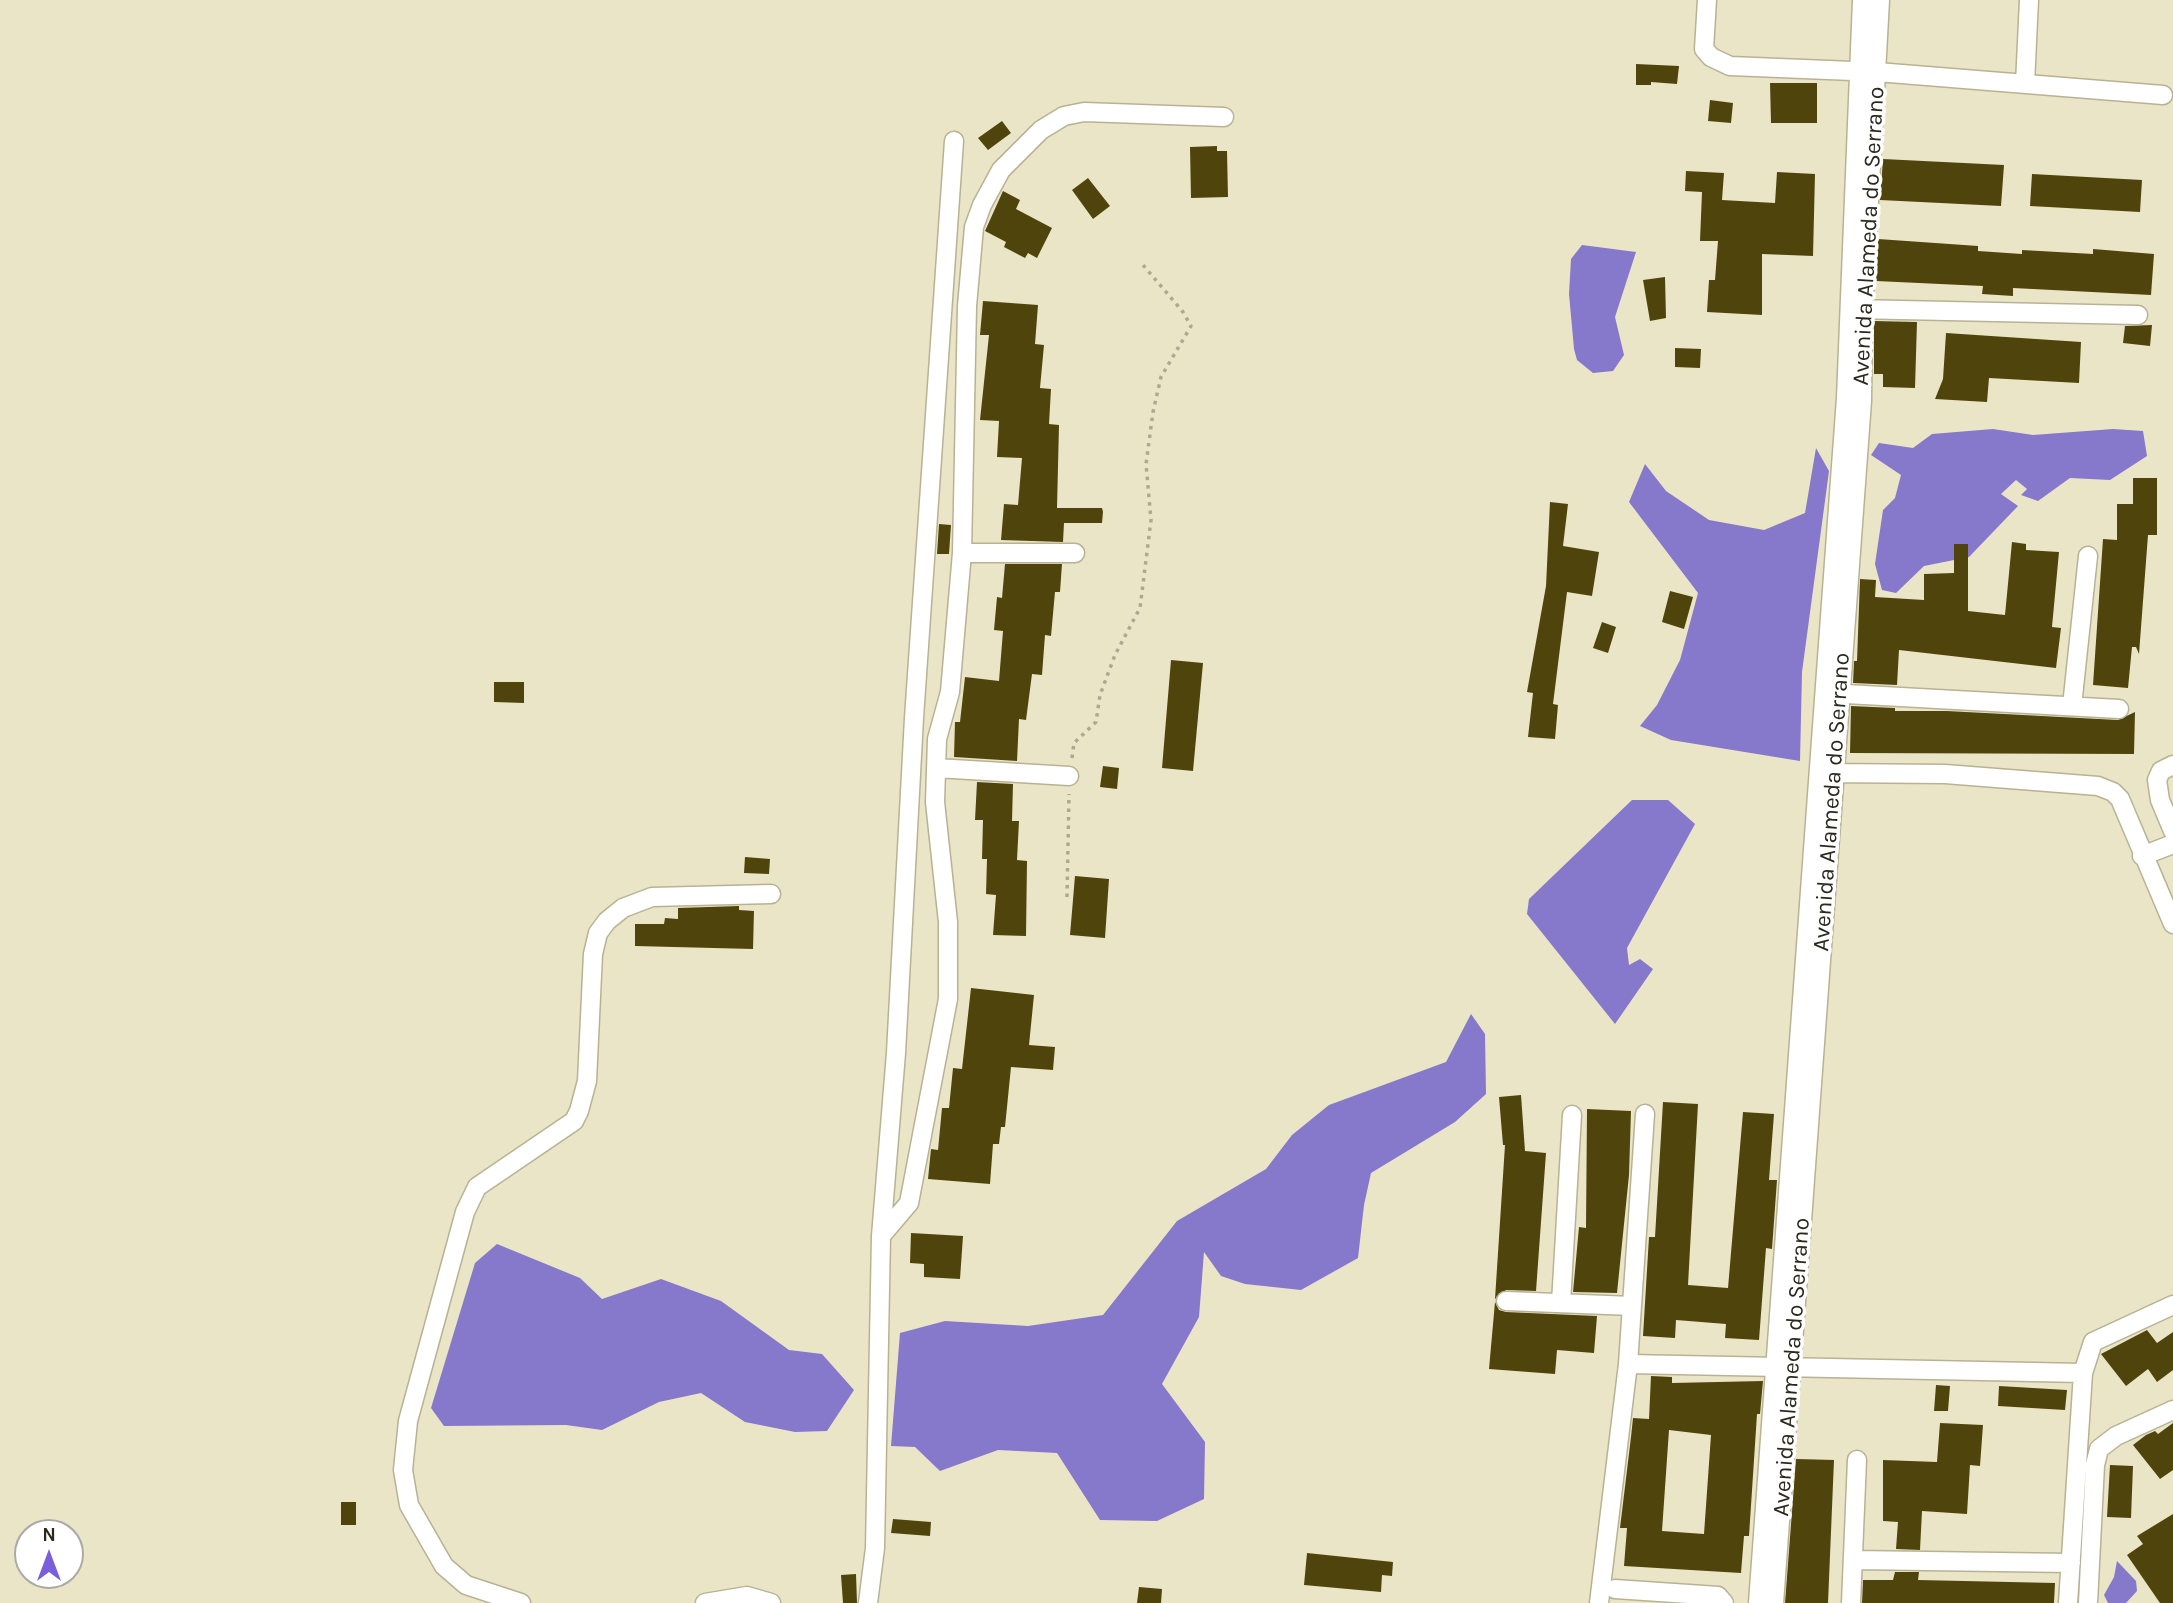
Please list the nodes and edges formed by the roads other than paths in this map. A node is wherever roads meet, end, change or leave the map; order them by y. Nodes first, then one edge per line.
1 (1707, 0) edge
2 (1862, 0) edge
3 (1880, 0) edge
4 (2029, 0) edge
5 (1868, 72) junction
6 (2025, 84) junction
7 (2163, 95) dead end
8 (1224, 117) dead end
9 (954, 141) dead end
10 (1856, 310) junction
11 (2138, 315) dead end
12 (962, 553) junction
13 (1075, 553) dead end
14 (2088, 556) dead end
15 (1832, 694) junction
16 (2072, 706) junction
17 (2119, 709) dead end
18 (2173, 765) edge
19 (936, 768) junction
20 (1826, 774) junction
21 (1069, 776) road end
22 (2173, 831) edge
23 (2173, 844) edge
24 (2142, 856) junction
25 (771, 894) dead end
26 (2173, 924) edge
27 (1645, 1114) dead end
28 (1572, 1115) dead end
29 (881, 1236) junction
30 (1506, 1301) dead end
31 (1561, 1303) junction
32 (2173, 1305) edge
33 (1632, 1306) junction
34 (1628, 1364) junction
35 (1784, 1368) junction
36 (2083, 1373) junction
37 (2173, 1410) edge
38 (1857, 1460) dead end
39 (1854, 1560) junction
40 (2071, 1563) junction
41 (1615, 1589) dead end
42 (520, 1603) edge
43 (705, 1603) edge
44 (771, 1603) edge
45 (868, 1603) edge
46 (1599, 1603) edge
47 (1724, 1603) edge
48 (1758, 1603) edge
49 (1774, 1603) edge
50 (1851, 1603) edge
51 (2068, 1603) edge
52 (2088, 1603) edge

1 - 5 street
2 - 5 street, Avenida Alameda do Serrano
3 - 5 street, Avenida Alameda do Serrano
4 - 6 street
5 - 6 street
5 - 10 street, Avenida Alameda do Serrano
6 - 7 street
8 - 12 street
9 - 29 street
10 - 11 street
10 - 15 street, Avenida Alameda do Serrano
12 - 13 street
12 - 19 street
14 - 16 street
15 - 16 street
15 - 20 street, Avenida Alameda do Serrano
16 - 17 street
18 - 22 street
19 - 21 street
19 - 29 street
20 - 24 street
20 - 35 street, Avenida Alameda do Serrano
23 - 24 street
24 - 26 street
25 - 42 street
27 - 33 street
28 - 31 street
29 - 45 street
30 - 31 street
31 - 33 street
32 - 36 street
33 - 34 street
34 - 35 street
34 - 46 street
35 - 36 street
35 - 48 street, Avenida Alameda do Serrano
35 - 49 street, Avenida Alameda do Serrano
36 - 40 street
37 - 52 street
38 - 39 street
39 - 40 street
39 - 50 street
40 - 51 street
41 - 47 street
43 - 44 street

